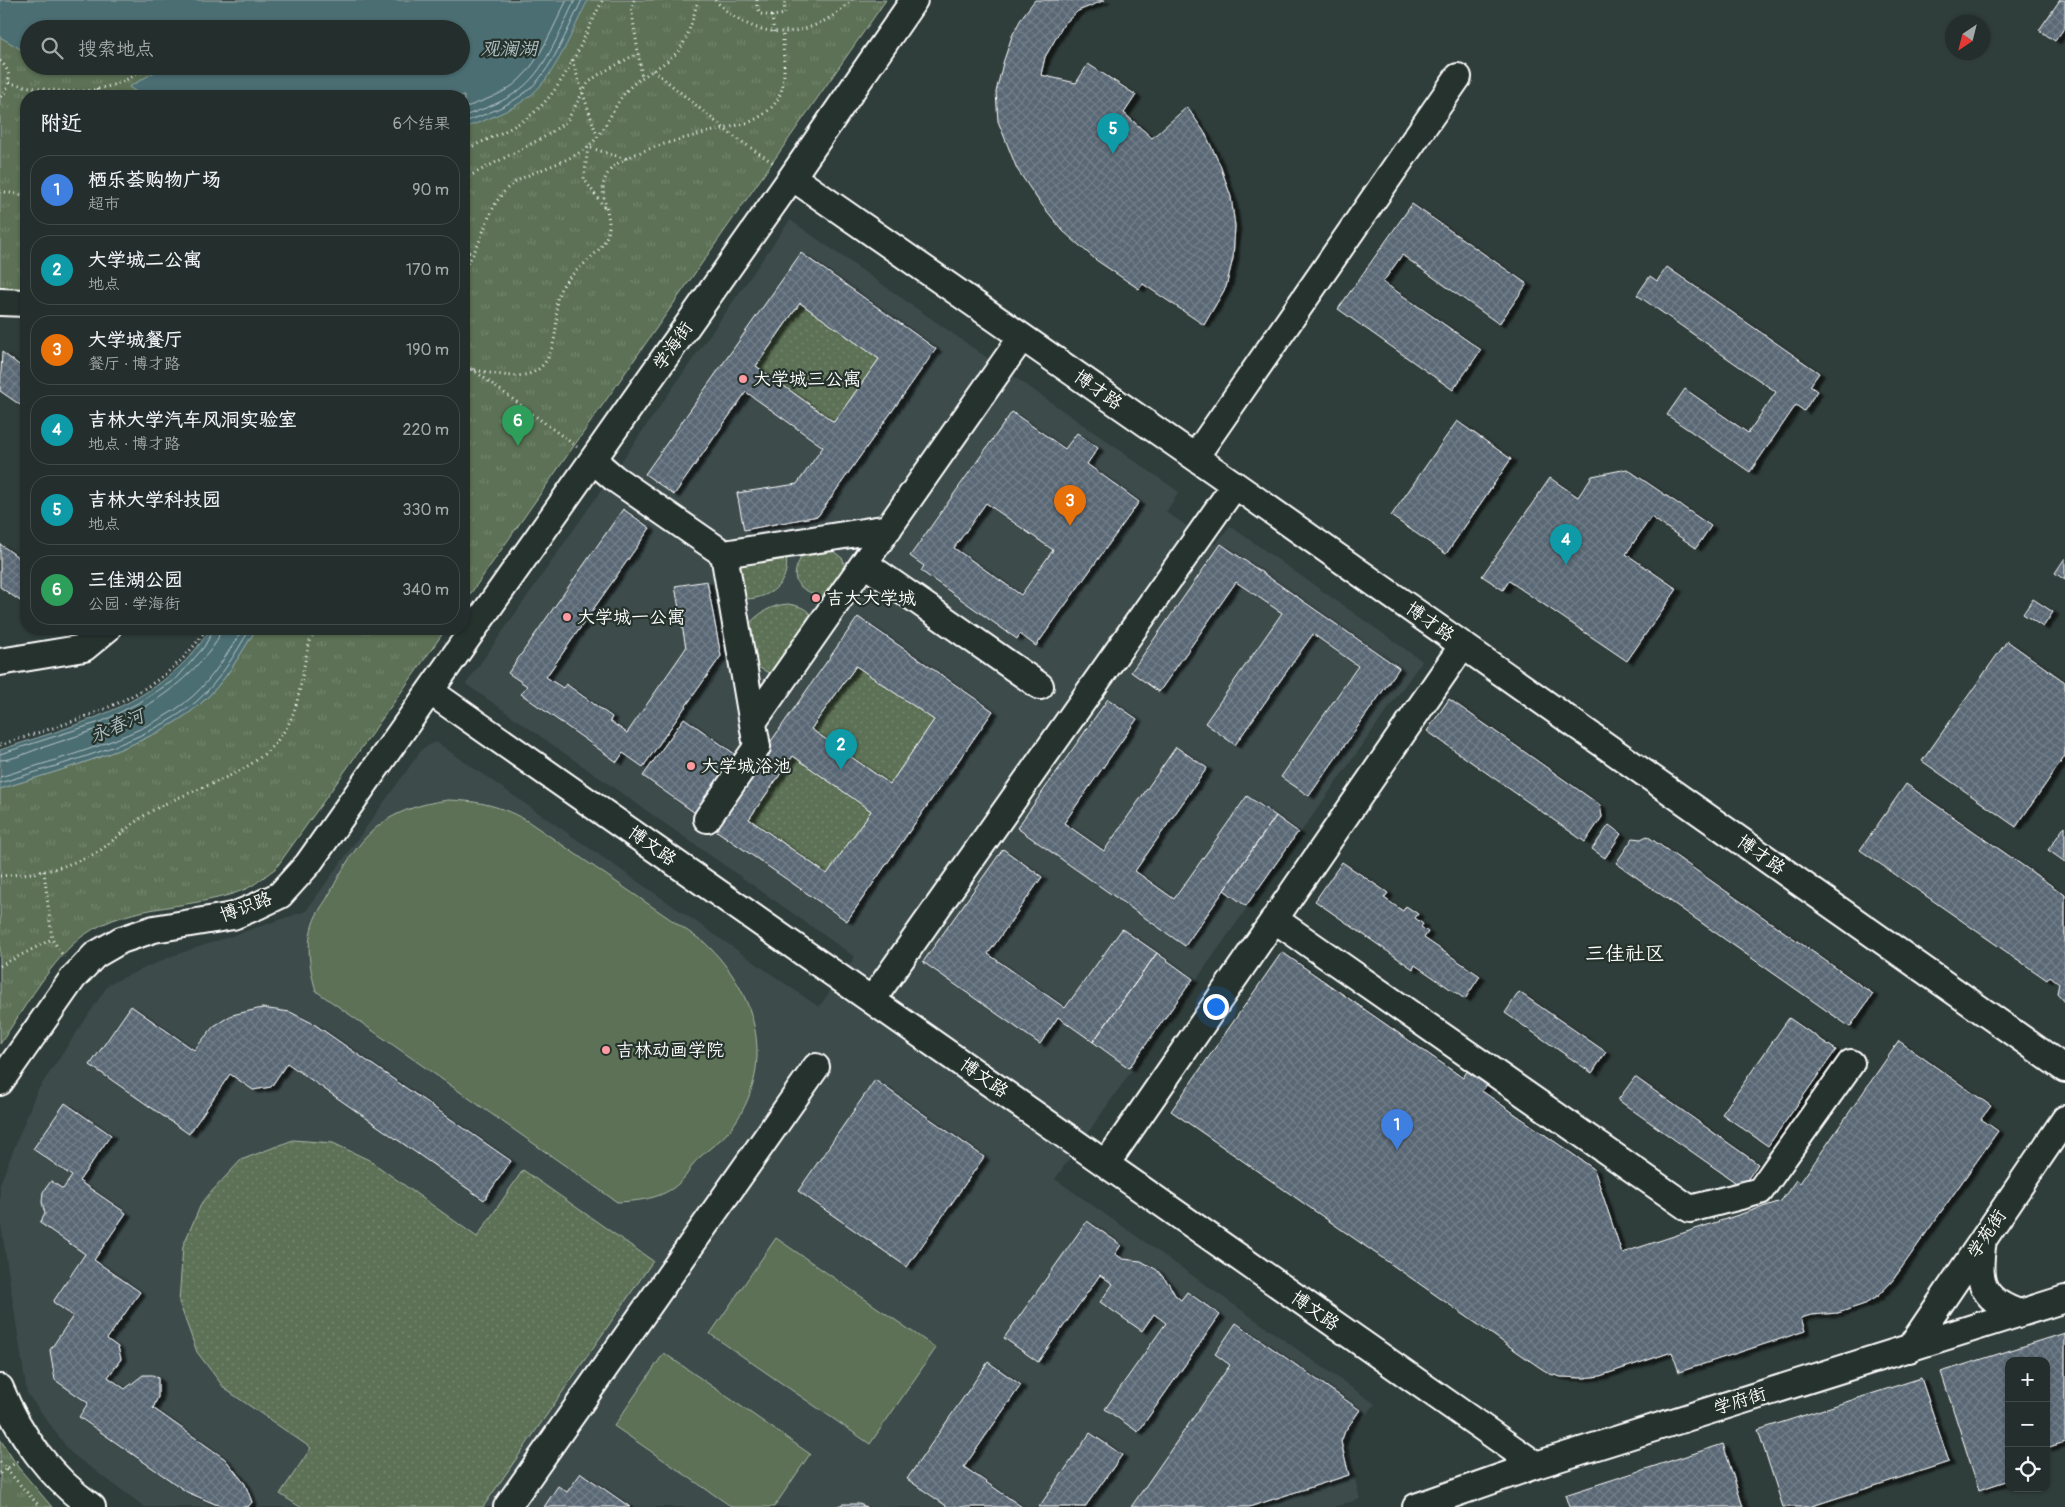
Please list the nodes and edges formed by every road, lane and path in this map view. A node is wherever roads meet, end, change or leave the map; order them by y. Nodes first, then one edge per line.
1 (603, 0) edge
2 (634, 0) edge
3 (698, 0) edge
4 (715, 0) edge
5 (757, 0) edge
6 (784, 0) edge
7 (852, 0) edge
8 (914, 0) edge
9 (772, 16) junction
10 (774, 33) junction
11 (783, 34) junction
12 (638, 53) junction
13 (572, 60) junction
14 (0, 61) edge
15 (653, 70) junction
16 (133, 75) edge
17 (642, 77) junction
18 (1458, 77) dead end
19 (9, 83) junction
20 (97, 89) joint
21 (582, 91) junction
22 (0, 98) edge
23 (725, 129) junction
24 (597, 137) junction
25 (470, 147) edge
26 (588, 147) junction
27 (626, 159) junction
28 (785, 171) junction
29 (470, 176) edge
30 (0, 191) edge
31 (20, 195) edge
32 (606, 210) junction
33 (470, 253) edge
34 (474, 253) junction
35 (470, 259) edge
36 (0, 302) edge
37 (20, 304) edge
38 (1022, 337) junction
39 (470, 369) joint
40 (1195, 457) junction
41 (593, 460) junction
42 (1235, 485) junction
43 (889, 528) junction
44 (724, 554) junction
45 (865, 564) junction
46 (100, 635) edge
47 (202, 635) edge
48 (312, 635) edge
49 (1463, 645) junction
50 (0, 662) edge
51 (1040, 686) dead end
52 (431, 692) junction
53 (753, 722) junction
54 (0, 745) edge
55 (707, 819) dead end
56 (44, 871) junction
57 (0, 876) edge
58 (1274, 919) junction
59 (52, 939) junction
60 (66, 959) dead end
61 (0, 966) edge
62 (872, 1000) junction
63 (1851, 1063) dead end
64 (816, 1067) dead end
65 (2065, 1069) edge
66 (0, 1082) edge
67 (2065, 1119) edge
68 (1106, 1164) junction
69 (1983, 1240) junction
70 (2065, 1299) edge
71 (2020, 1312) junction
72 (1909, 1348) junction
73 (0, 1388) edge
74 (18, 1461) dead end
75 (0, 1462) edge
76 (1536, 1465) junction
77 (6, 1470) junction
78 (0, 1473) edge
79 (40, 1507) edge
80 (92, 1507) edge
81 (507, 1507) edge
82 (1416, 1507) edge

1 - 13 path
2 - 12 path
3 - 15 path
4 - 10 path
5 - 9 path
6 - 9 path
7 - 11 path
8 - 28 street, 学海街
9 - 10 path
10 - 11 path
11 - 23 path
12 - 17 path
12 - 21 path
13 - 21 path
13 - 25 path
14 - 19 path
15 - 17 path
15 - 23 path
16 - 20 path
17 - 24 path
18 - 40 street
19 - 20 path
19 - 22 path
21 - 24 path
21 - 29 path
23 - 27 path
23 - 28 path
24 - 26 path
26 - 27 path
26 - 32 path
26 - 34 path
27 - 32 path
28 - 38 street, 博才路
28 - 41 street, 学海街
30 - 31 path
32 - 39 path
33 - 34 path
34 - 35 path
36 - 37 street
38 - 40 street, 博才路
38 - 43 street
39 - 41 path
40 - 42 street, 博才路
41 - 44 street
41 - 52 street, 学海街
42 - 49 street, 博才路
42 - 62 street
43 - 44 street
43 - 45 street
44 - 53 street
45 - 51 street
45 - 53 street
46 - 50 street
47 - 54 path
48 - 56 path
49 - 58 street
49 - 65 street, 博才路
52 - 62 street, 博文路
52 - 66 street, 博识路
53 - 55 street
56 - 57 path
56 - 59 path
58 - 63 street
58 - 68 street
59 - 60 path
59 - 61 path
62 - 68 street, 博文路
64 - 81 street
67 - 69 street, 学苑街
68 - 76 street, 博文路
69 - 71 street
69 - 72 street, 学苑街
70 - 71 street, 学府街
71 - 72 street, 学府街
72 - 76 street, 学府街
73 - 80 street
74 - 77 path
75 - 77 path
76 - 82 street, 学府街
77 - 78 path
77 - 79 path

